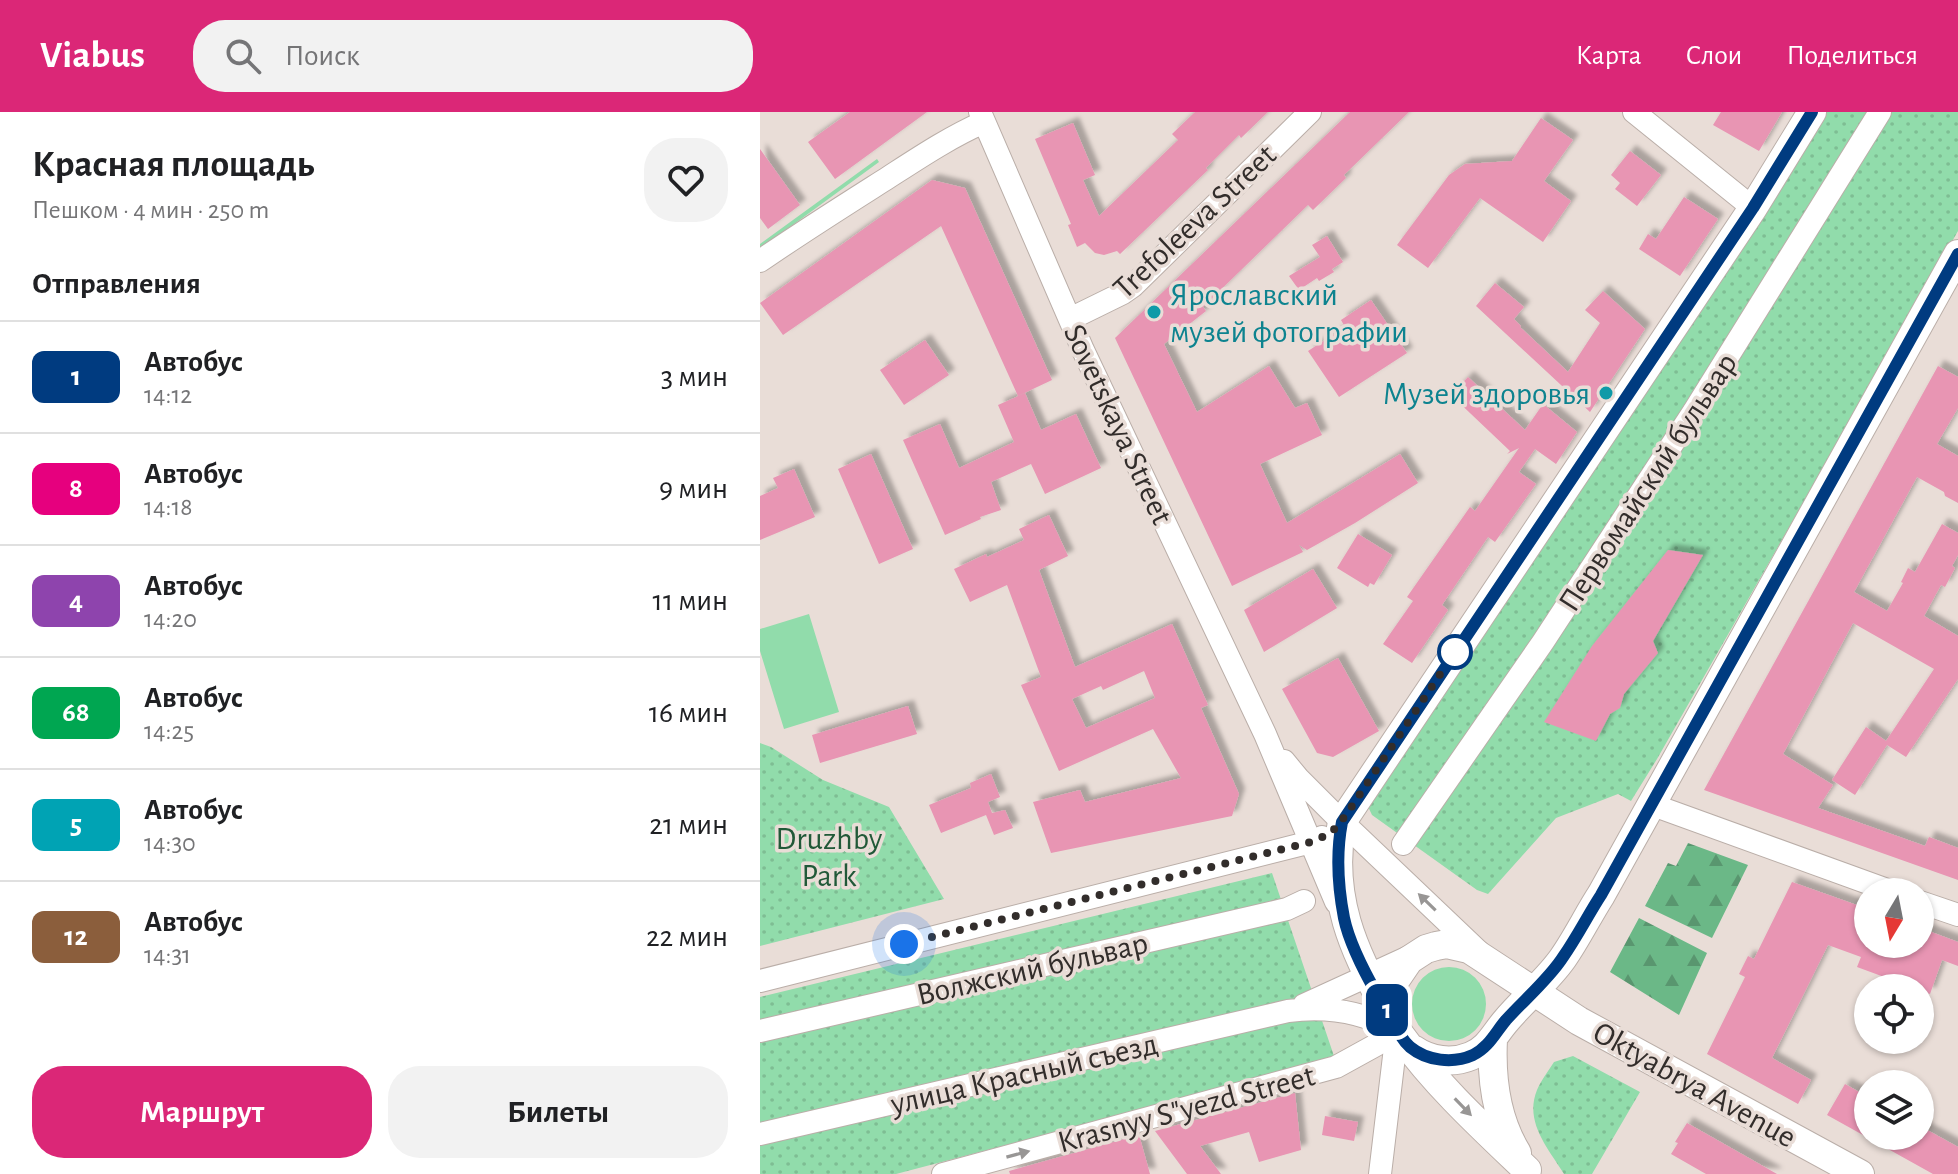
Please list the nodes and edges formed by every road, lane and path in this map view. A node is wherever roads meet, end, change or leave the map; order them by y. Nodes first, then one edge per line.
1 (1310, 112) edge
2 (1634, 112) edge
3 (1812, 112) edge
4 (1880, 112) edge
5 (982, 117) edge
6 (1753, 208) junction
7 (1958, 254) edge
8 (760, 261) edge
9 (1070, 319) junction
10 (1265, 734) junction
11 (1650, 804) junction
12 (1342, 822) junction
13 (1311, 842) junction
14 (1403, 844) dead end
15 (1854, 878) edge
16 (1304, 901) dead end
17 (1934, 907) edge
18 (1958, 915) edge
19 (1345, 922) junction
20 (1416, 954) junction
21 (1486, 959) junction
22 (1562, 959) junction
23 (1368, 977) junction
24 (760, 981) edge
25 (1533, 991) junction
26 (1288, 1011) junction
27 (1579, 1021) junction
28 (760, 1031) edge
29 (1399, 1031) junction
30 (1498, 1031) junction
31 (760, 1134) edge
32 (1528, 1172) edge
33 (1856, 1173) edge
34 (943, 1174) edge
35 (1380, 1174) edge

1 - 9 street, Trefoleeva Street
2 - 6 street
3 - 6 main road
4 - 14 street, Первомайский бульвар
5 - 8 street
5 - 9 street, Sovetskaya Street
6 - 12 main road
7 - 11 main road
9 - 10 street, Sovetskaya Street
10 - 12 street, Sovetskaya Street
10 - 13 street, Sovetskaya Street
11 - 15 street
11 - 22 main road
12 - 13 street
12 - 19 main road
21 -> 12 street, Sovetskaya Street
13 - 19 street, Sovetskaya Street
13 - 24 street
16 - 28 street, Волжский бульвар
17 - 18 street
19 - 23 main road
20 - 21 main road
20 - 23 street
20 - 29 main road
21 - 25 main road, Oktyabrya Avenue
21 - 30 main road
22 - 25 main road
22 - 27 main road
23 - 26 street
23 - 29 main road
25 - 27 main road, Oktyabrya Avenue
25 - 30 main road
26 - 29 street
26 - 31 street, улица Красный съезд
27 - 30 main road
27 - 33 main road, Oktyabrya Avenue
29 - 30 main road
29 -> 32 main road
34 -> 29 street, Krasnyy S"yezd Street
29 - 35 street
30 - 32 main road

